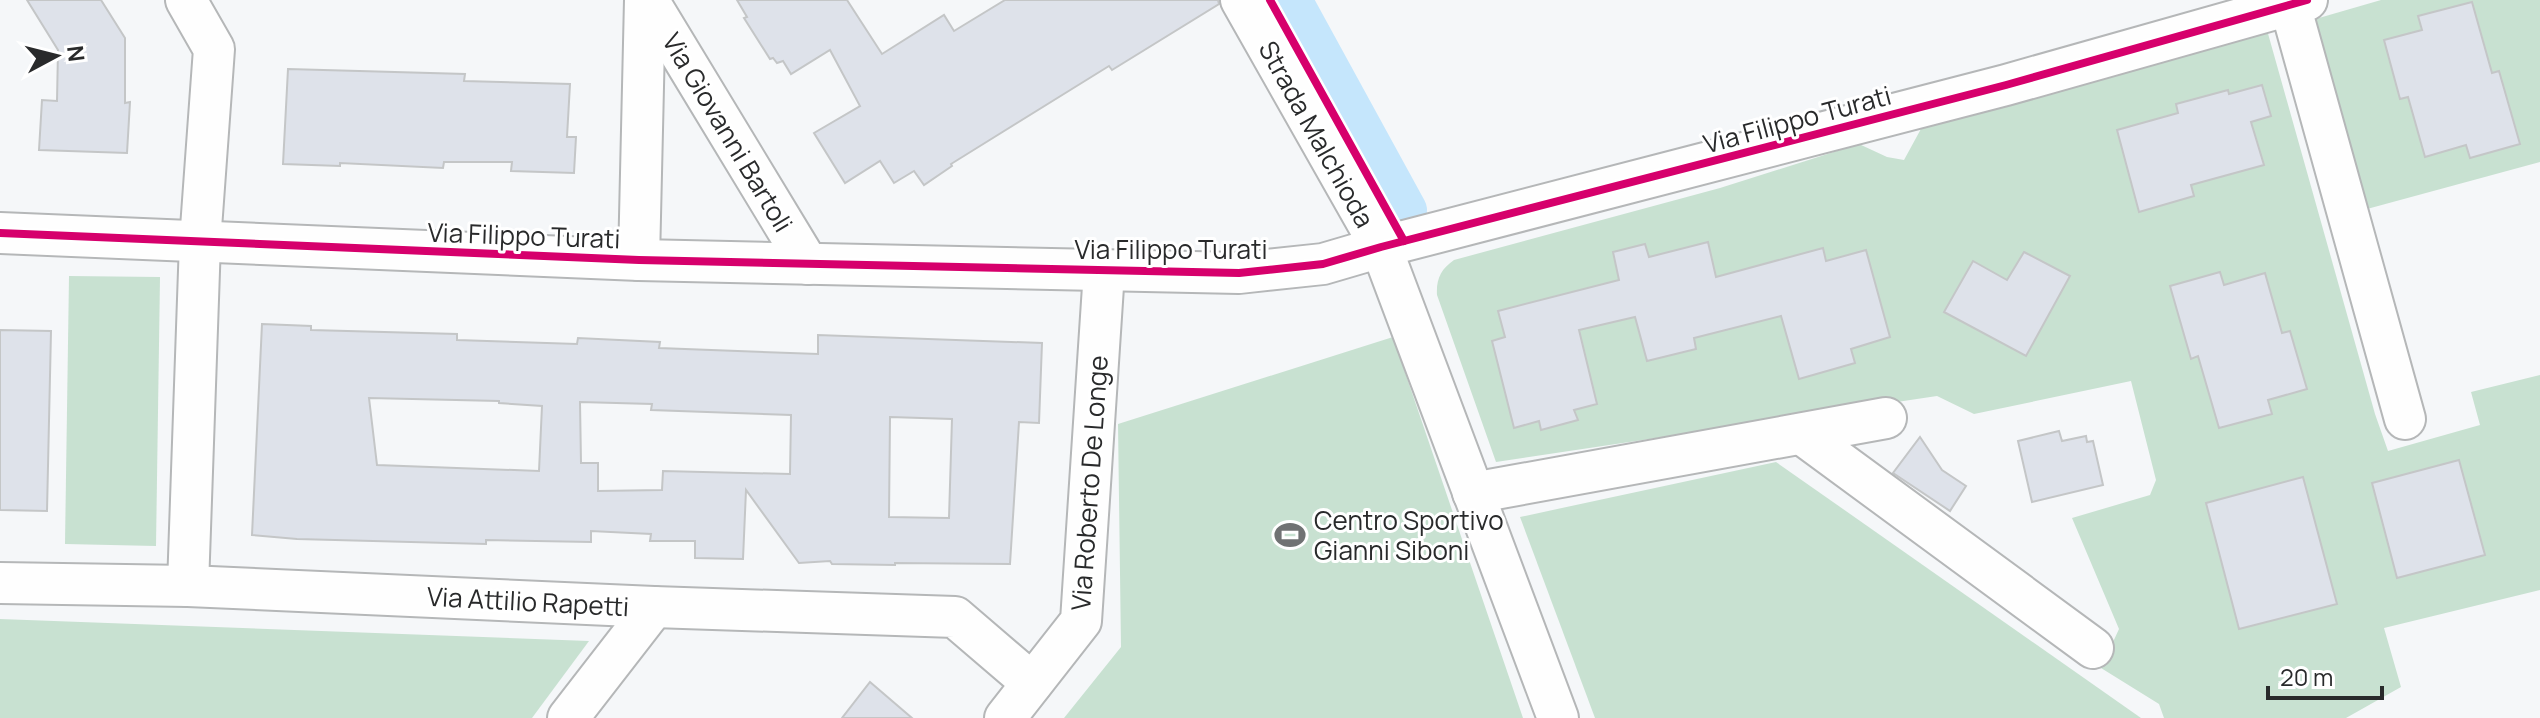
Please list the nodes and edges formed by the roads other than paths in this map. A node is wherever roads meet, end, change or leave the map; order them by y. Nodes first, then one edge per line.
1 (186, 0) edge
2 (646, 0) edge
3 (1241, 0) edge
4 (2299, 2) edge
5 (0, 233) edge
6 (200, 242) junction
7 (1381, 247) junction
8 (639, 260) junction
9 (808, 264) junction
10 (1104, 271) junction
11 (1886, 418) dead end
12 (2405, 419) dead end
13 (1803, 435) junction
14 (1473, 493) junction
15 (0, 583) edge
16 (188, 586) junction
17 (654, 607) junction
18 (2093, 648) dead end
19 (1032, 683) junction
20 (568, 718) edge
21 (1005, 718) edge
22 (1558, 718) edge

1 - 6 street
2 - 8 street, Via Giovanni Bartoli
2 - 9 street, Via Giovanni Bartoli
3 - 7 street, Strada Malchioda
4 - 7 street, Via Filippo Turati
4 - 12 street, Via Filippo Turati
5 - 6 street, Via Filippo Turati
6 - 8 street, Via Filippo Turati
6 - 16 street
7 - 10 street, Via Filippo Turati
7 - 14 street, Strada Malchioda
8 - 9 street, Via Filippo Turati
9 - 10 street, Via Filippo Turati
10 - 19 street, Via Roberto De Longe
11 - 13 street
13 - 14 street
13 - 18 street
14 - 22 street, Strada Malchioda
15 - 16 street, Via Attilio Rapetti
16 - 17 street, Via Attilio Rapetti
17 - 19 street, Via Attilio Rapetti
17 - 20 street
19 - 21 street, Via Roberto De Longe

